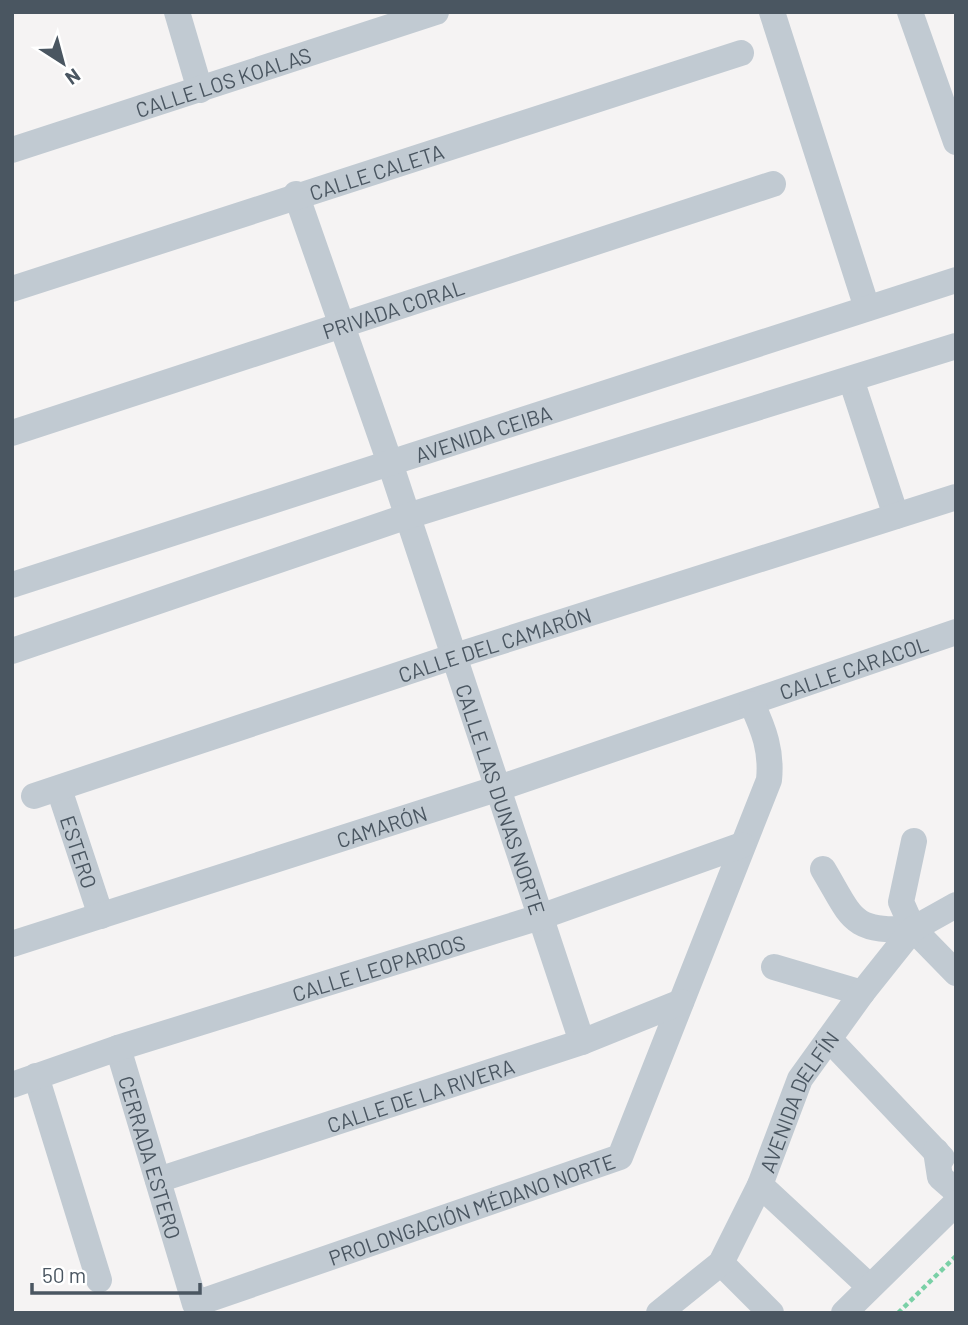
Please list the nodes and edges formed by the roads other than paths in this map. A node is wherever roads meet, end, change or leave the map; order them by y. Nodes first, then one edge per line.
1 (177, 12) edge
2 (436, 12) edge
3 (772, 12) edge
4 (911, 12) edge
5 (741, 52) dead end
6 (201, 90) junction
7 (956, 142) edge
8 (12, 150) edge
9 (773, 184) dead end
10 (296, 194) junction
11 (956, 279) edge
12 (12, 289) edge
13 (867, 308) junction
14 (341, 327) junction
15 (956, 346) edge
16 (851, 379) junction
17 (12, 433) edge
18 (390, 463) junction
19 (956, 497) edge
20 (408, 516) junction
21 (896, 516) junction
22 (12, 585) edge
23 (956, 632) edge
24 (12, 651) edge
25 (455, 656) junction
26 (752, 704) junction
27 (499, 788) junction
28 (47, 792) joint
29 (914, 841) dead end
30 (742, 845) junction
31 (823, 869) dead end
32 (956, 905) edge
33 (101, 916) junction
34 (543, 916) junction
35 (913, 929) junction
36 (12, 944) edge
37 (774, 967) dead end
38 (956, 974) edge
39 (862, 993) junction
40 (681, 1002) junction
41 (829, 1039) junction
42 (582, 1042) junction
43 (118, 1048) junction
44 (24, 1081) edge
45 (158, 1180) junction
46 (760, 1185) junction
47 (956, 1192) edge
48 (956, 1203) edge
49 (721, 1263) junction
50 (99, 1280) dead end
51 (870, 1287) junction
52 (195, 1304) joint
53 (659, 1313) edge
54 (771, 1313) edge
55 (844, 1313) edge

1 - 6 street
2 - 6 street, CALLE LOS KOALAS
3 - 13 street
4 - 7 street
5 - 10 street, CALLE CALETA
6 - 8 street, CALLE LOS KOALAS
9 - 14 street, PRIVADA CORAL
10 - 12 street, CALLE CALETA
10 - 14 street, CALLE LAS DUNAS NORTE
11 - 13 street, AVENIDA CEIBA
13 - 18 street, AVENIDA CEIBA
14 - 17 street, PRIVADA CORAL
14 - 18 street, CALLE LAS DUNAS NORTE
15 - 16 street
16 - 20 street
16 - 21 street
18 - 20 street, CALLE LAS DUNAS NORTE
18 - 22 street, AVENIDA CEIBA
19 - 21 street, CALLE DEL CAMARÓN
20 - 24 street
20 - 25 street, CALLE LAS DUNAS NORTE
21 - 25 street, CALLE DEL CAMARÓN
23 - 26 street, CALLE CARACOL
25 - 27 street, CALLE LAS DUNAS NORTE
25 - 28 street, CALLE DEL CAMARÓN
26 - 27 street, CAMARÓN
26 - 30 street, PROLONGACIÓN MÉDANO NORTE
27 - 33 street, CAMARÓN
27 - 34 street, CALLE LAS DUNAS NORTE
28 - 33 street, ESTERO
29 - 35 street
30 - 34 street, CALLE LEOPARDOS
30 - 40 street, PROLONGACIÓN MÉDANO NORTE
31 - 35 street
32 - 35 street, AVENIDA DELFÍN
33 - 36 street, CAMARÓN
34 - 42 street, CALLE LAS DUNAS NORTE
34 - 43 street, CALLE LEOPARDOS
35 - 38 street
35 - 39 street, AVENIDA DELFÍN
37 - 39 street
39 - 41 street, AVENIDA DELFÍN
40 - 42 street, CALLE DE LA RIVERA
40 - 52 street, PROLONGACIÓN MÉDANO NORTE
41 - 46 street, AVENIDA DELFÍN
41 - 47 street
42 - 45 street, CALLE DE LA RIVERA
43 - 44 street, CALLE LEOPARDOS
43 - 45 street, CERRADA ESTERO
44 - 50 street
45 - 52 street, CERRADA ESTERO
46 - 49 street, AVENIDA DELFÍN
46 - 51 street
48 - 51 street
49 - 53 street, AVENIDA DELFÍN
49 - 54 street
51 - 55 street

